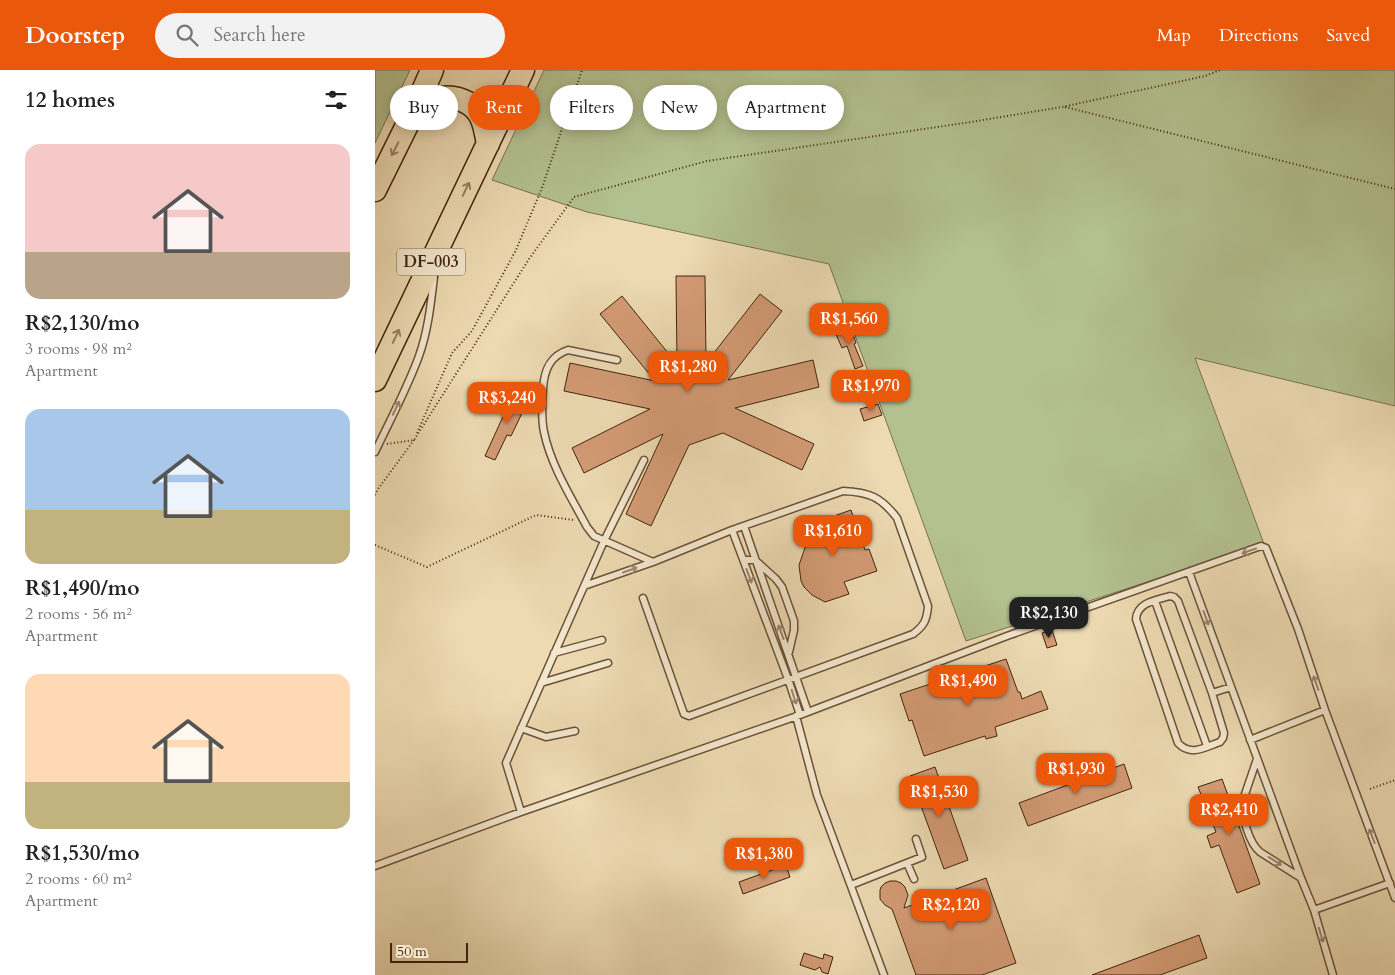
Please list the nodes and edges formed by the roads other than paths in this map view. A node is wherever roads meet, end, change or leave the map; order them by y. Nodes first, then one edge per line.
1 (523, 70) edge
2 (431, 72) edge
3 (425, 85) edge
4 (458, 98) edge
5 (405, 130) edge
6 (488, 144) junction
7 (375, 190) edge
8 (437, 249) junction
9 (617, 360) dead end
10 (375, 380) edge
11 (377, 448) edge
12 (644, 460) dead end
13 (744, 526) junction
14 (732, 530) junction
15 (604, 541) junction
16 (743, 560) junction
17 (755, 560) junction
18 (653, 562) junction
19 (1189, 572) junction
20 (584, 586) junction
21 (643, 598) dead end
22 (1155, 601) junction
23 (602, 640) dead end
24 (554, 653) junction
25 (789, 653) junction
26 (608, 664) dead end
27 (797, 676) junction
28 (788, 679) junction
29 (541, 683) junction
30 (1231, 687) junction
31 (1212, 694) junction
32 (1325, 710) junction
33 (808, 712) junction
34 (798, 716) junction
35 (521, 728) junction
36 (575, 731) dead end
37 (1250, 740) junction
38 (1207, 746) junction
39 (1257, 759) junction
40 (521, 812) junction
41 (916, 839) dead end
42 (907, 863) junction
43 (375, 866) edge
44 (1301, 878) junction
45 (914, 879) dead end
46 (1390, 883) junction
47 (851, 885) junction
48 (1395, 898) edge
49 (1314, 910) junction
50 (884, 975) edge
51 (1333, 975) edge

1 - 6 highway, DF-003
2 - 3 highway
4 - 6 highway
5 -> 7 highway
8 -> 6 highway, DF-003
10 -> 8 highway, DF-003
11 -> 8 lane
9 - 15 lane
12 - 15 lane
13 - 14 lane
13 - 17 lane
13 - 27 lane
14 - 16 lane
14 - 18 lane
15 - 18 lane
15 - 20 lane
16 - 17 lane
16 -> 28 lane
25 -> 17 lane
17 - 25 lane
20 -> 18 lane
19 -> 30 lane
32 -> 19 lane
19 - 33 lane
20 - 24 lane
21 - 28 lane
22 - 31 lane
22 - 38 lane
22 - 38 lane
23 - 24 lane
24 - 29 lane
25 - 27 lane
26 - 29 lane
27 - 28 lane
27 - 33 lane
28 -> 34 lane
29 - 35 lane
30 - 31 lane
30 - 37 lane
31 - 38 lane
32 - 37 lane
46 -> 32 lane
33 - 34 lane
34 - 40 lane
34 - 47 lane
35 - 36 lane
35 - 40 lane
37 - 39 lane
39 - 44 lane
39 -> 44 lane
40 - 43 lane
41 - 42 lane
42 - 45 lane
42 - 47 lane
44 - 49 lane
46 - 48 lane
46 - 49 lane
47 - 50 lane
49 -> 51 lane

